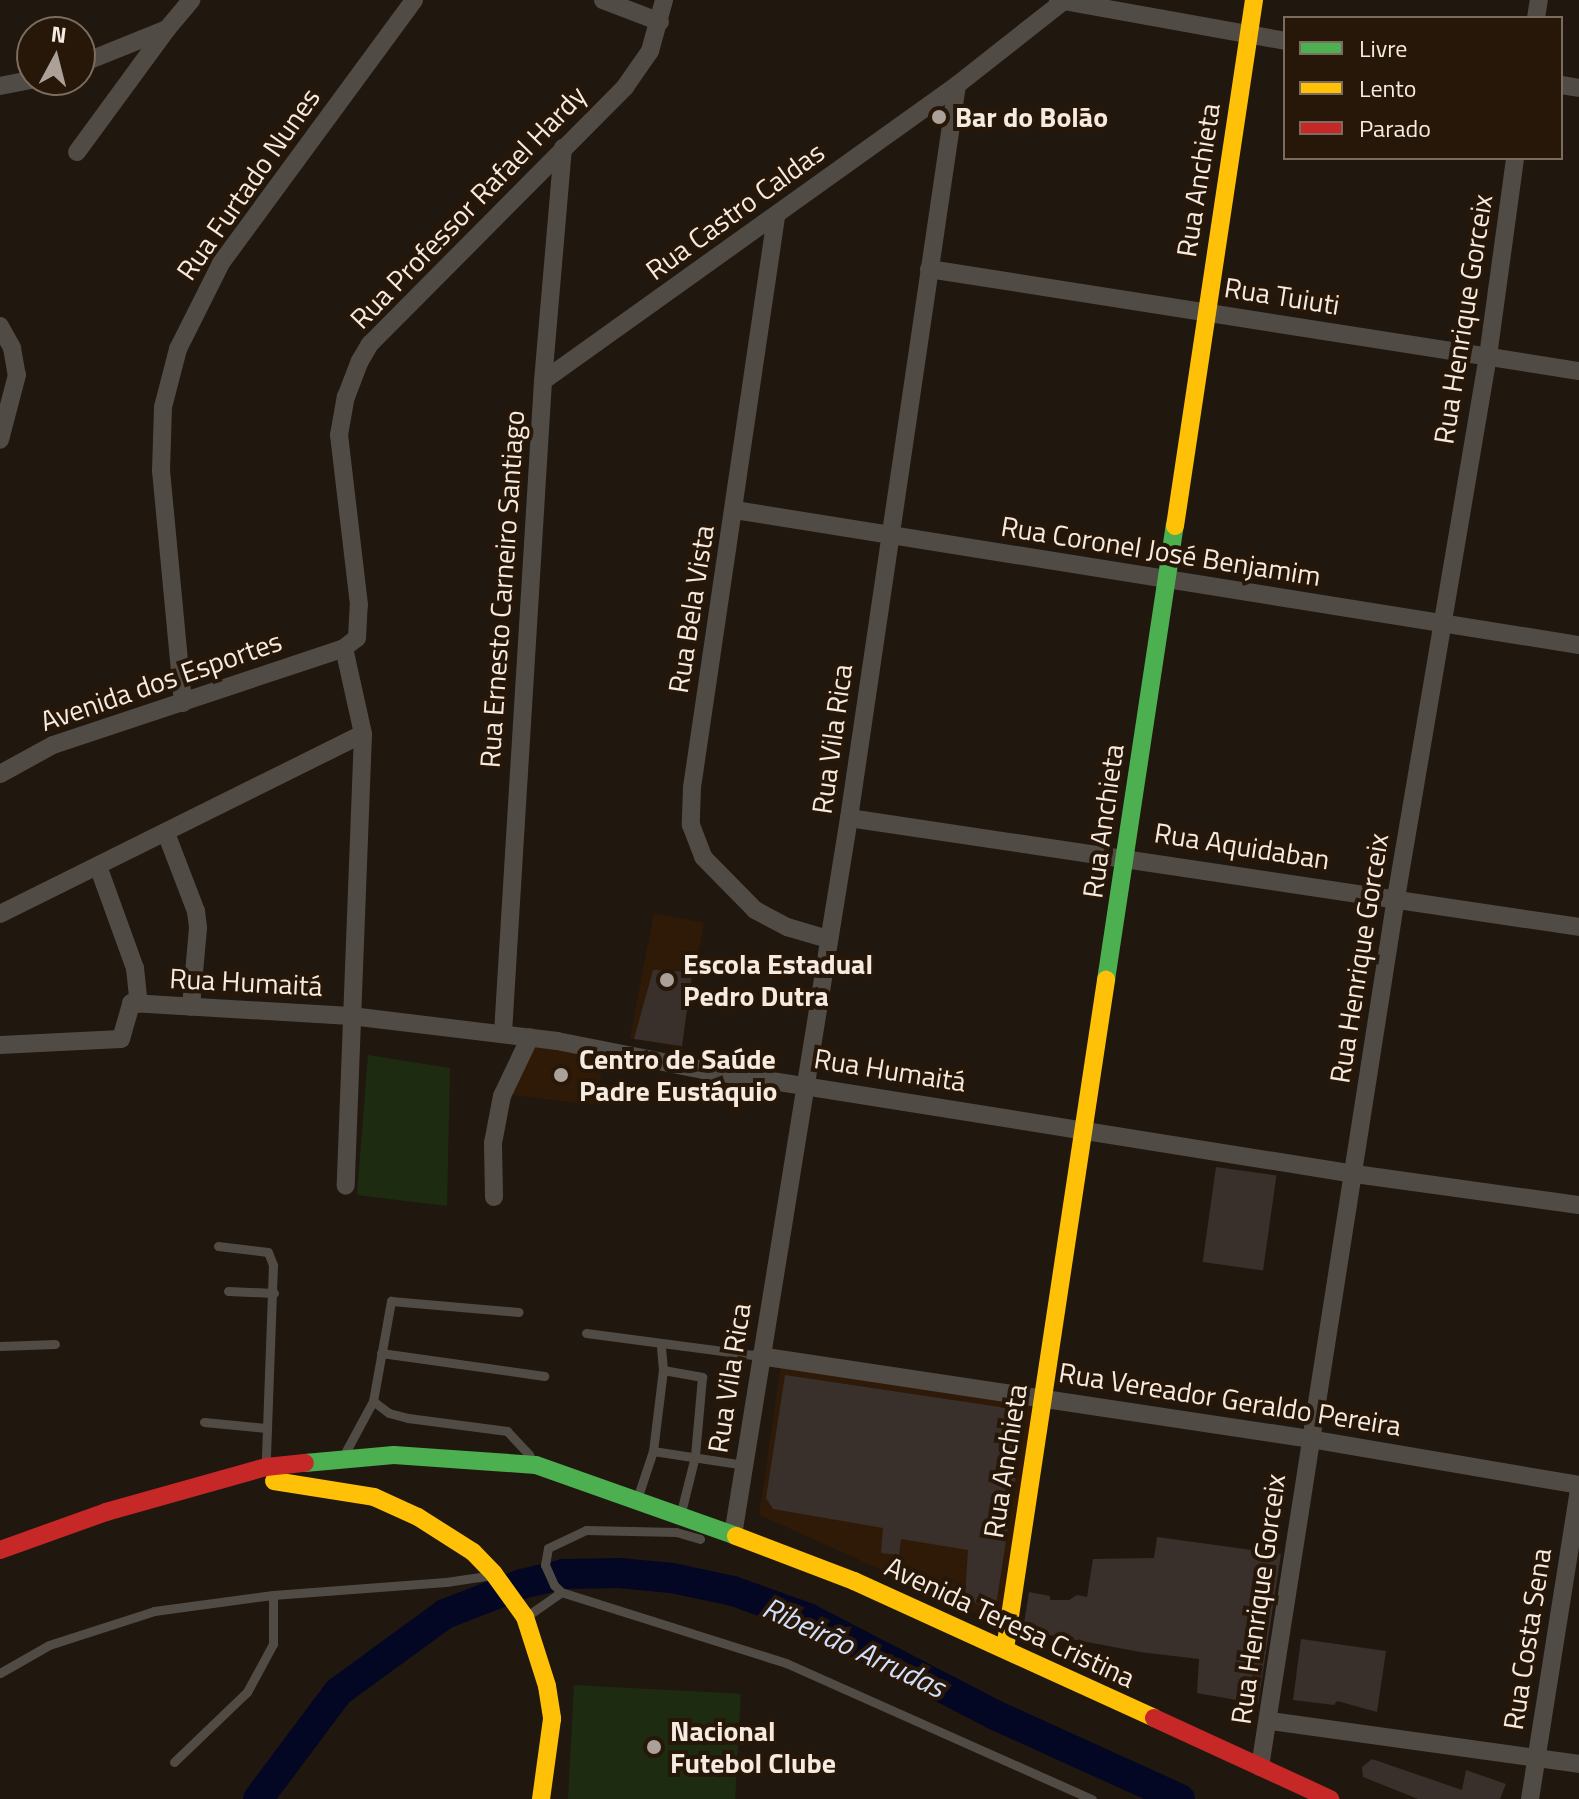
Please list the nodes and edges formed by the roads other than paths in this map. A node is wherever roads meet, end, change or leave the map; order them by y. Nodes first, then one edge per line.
1 (191, 0) edge
2 (414, 0) edge
3 (603, 0) edge
4 (664, 0) edge
5 (1254, 0) edge
6 (1061, 1) edge
7 (660, 22) junction
8 (167, 29) junction
9 (1248, 35) junction
10 (1283, 41) edge
11 (96, 58) edge
12 (957, 85) junction
13 (563, 148) junction
14 (77, 152) dead end
15 (1515, 160) edge
16 (776, 217) junction
17 (929, 269) junction
18 (1207, 313) junction
19 (0, 326) edge
20 (1488, 356) junction
21 (1579, 371) edge
22 (543, 381) junction
23 (0, 440) edge
24 (735, 510) junction
25 (889, 534) junction
26 (1166, 581) junction
27 (1441, 625) junction
28 (1579, 645) edge
29 (344, 648) junction
30 (183, 703) junction
31 (363, 734) junction
32 (0, 774) edge
33 (849, 818) junction
34 (166, 833) junction
35 (1126, 857) junction
36 (98, 866) junction
37 (1396, 898) junction
38 (0, 914) edge
39 (1579, 927) edge
40 (828, 939) junction
41 (139, 1004) junction
42 (191, 1007) junction
43 (351, 1016) junction
44 (503, 1033) junction
45 (530, 1037) junction
46 (0, 1045) edge
47 (805, 1084) junction
48 (1084, 1130) junction
49 (1355, 1174) junction
50 (346, 1186) dead end
51 (494, 1197) dead end
52 (1579, 1205) edge
53 (218, 1246) dead end
54 (228, 1291) dead end
55 (274, 1293) junction
56 (519, 1312) dead end
57 (586, 1333) dead end
58 (55, 1344) dead end
59 (661, 1345) junction
60 (0, 1346) edge
61 (381, 1353) junction
62 (760, 1356) junction
63 (663, 1370) junction
64 (544, 1376) dead end
65 (1043, 1398) junction
66 (373, 1401) junction
67 (204, 1422) dead end
68 (266, 1428) junction
69 (1310, 1439) junction
70 (653, 1451) junction
71 (695, 1456) junction
72 (341, 1461) junction
73 (536, 1465) junction
74 (744, 1465) junction
75 (266, 1467) junction
76 (230, 1478) junction
77 (1579, 1486) edge
78 (637, 1499) junction
79 (680, 1515) junction
80 (706, 1540) dead end
81 (734, 1542) junction
82 (0, 1550) edge
83 (494, 1574) junction
84 (561, 1591) junction
85 (273, 1595) junction
86 (525, 1617) junction
87 (1005, 1649) junction
88 (0, 1673) edge
89 (1270, 1721) junction
90 (1536, 1757) junction
91 (174, 1762) dead end
92 (1579, 1764) edge
93 (1260, 1767) junction
94 (541, 1799) edge
95 (1092, 1799) edge
96 (1330, 1799) edge
97 (1530, 1799) edge

1 - 8 street
2 - 30 street, Rua Furtado Nunes
3 - 7 street
4 - 7 street, Rua Professor Rafael Hardy
5 - 9 main road, Rua Anchieta
6 - 9 street
6 - 12 street
7 - 13 street, Rua Professor Rafael Hardy
8 - 11 street
8 - 14 street
9 - 10 street
9 - 18 main road, Rua Anchieta
12 - 16 street, Rua Castro Caldas
12 - 17 street, Rua Vila Rica
13 - 22 street, Rua Ernesto Carneiro Santiago
13 - 29 street, Rua Professor Rafael Hardy
15 - 20 street, Rua Henrique Gorceix
16 - 22 street, Rua Castro Caldas
16 - 24 street, Rua Bela Vista
17 - 18 street, Rua Tuiuti
17 - 25 street, Rua Vila Rica
18 - 20 street, Rua Tuiuti
18 - 26 main road, Rua Anchieta
19 - 23 street
20 - 21 street, Rua Tuiuti
20 - 27 street, Rua Henrique Gorceix
22 - 44 street, Rua Ernesto Carneiro Santiago
24 - 25 street, Rua Coronel José Benjamim
24 - 40 street, Rua Bela Vista
25 - 26 street, Rua Coronel José Benjamim
25 - 33 street, Rua Vila Rica
26 - 27 street, Rua Coronel José Benjamim
26 - 35 main road, Rua Anchieta
27 - 28 street, Rua Coronel José Benjamim
27 - 37 street, Rua Henrique Gorceix
29 - 30 street, Avenida dos Esportes
29 - 31 street
30 - 32 street, Avenida dos Esportes
31 - 34 street
31 - 43 street
33 - 35 street, Rua Aquidaban
33 - 40 street, Rua Vila Rica
34 - 36 street
34 - 42 street
35 - 37 street, Rua Aquidaban
35 - 48 main road, Rua Anchieta
36 - 38 street
36 - 41 street
37 - 39 street, Rua Aquidaban
37 - 49 street, Rua Henrique Gorceix
40 - 47 street, Rua Vila Rica
41 - 42 street, Rua Humaitá
41 - 46 street, Rua Humaitá
42 - 43 street, Rua Humaitá
43 - 44 street, Rua Humaitá
43 - 50 street
44 - 45 street, Rua Humaitá
45 - 47 street, Rua Humaitá
45 - 51 street
47 - 48 street, Rua Humaitá
47 - 62 street, Rua Vila Rica
48 - 49 street, Rua Humaitá
48 - 65 main road, Rua Anchieta
49 - 52 street, Rua Humaitá
49 - 69 street, Rua Henrique Gorceix
53 - 55 lane
54 - 55 lane
55 - 68 lane
56 - 61 lane
57 - 59 lane, Rua Vereador Geraldo Pereira
58 - 60 lane
59 - 62 lane, Rua Vereador Geraldo Pereira
59 - 63 lane
61 - 64 lane
61 - 66 lane
62 - 65 street, Rua Vereador Geraldo Pereira
62 - 74 street, Rua Vila Rica
63 - 70 lane
63 - 71 lane
65 - 69 street, Rua Vereador Geraldo Pereira
65 - 87 main road, Rua Anchieta
66 - 72 lane
66 - 73 lane
67 - 68 lane
68 - 75 lane
69 - 77 street, Rua Vereador Geraldo Pereira
69 - 89 street, Rua Henrique Gorceix
70 - 71 lane
70 - 78 lane
71 - 74 lane
71 - 79 lane
72 - 73 main road, Avenida Teresa Cristina
72 - 75 main road, Avenida Teresa Cristina
73 - 78 main road, Avenida Teresa Cristina
74 - 81 street, Rua Vila Rica
75 - 76 main road, Avenida Teresa Cristina
76 - 82 main road
76 - 83 main road
77 - 90 street, Rua Costa Sena
78 - 79 main road, Avenida Teresa Cristina
79 - 81 main road, Avenida Teresa Cristina
80 - 84 lane
81 - 87 main road, Avenida Teresa Cristina
83 - 85 lane
83 - 86 main road
84 - 86 lane
84 - 95 lane
85 - 88 lane
85 - 91 lane
86 - 94 main road
87 - 93 main road, Avenida Teresa Cristina
89 - 90 street
89 - 93 street, Rua Henrique Gorceix
90 - 92 street
90 - 97 street, Rua Costa Sena
93 - 96 main road, Avenida Teresa Cristina

